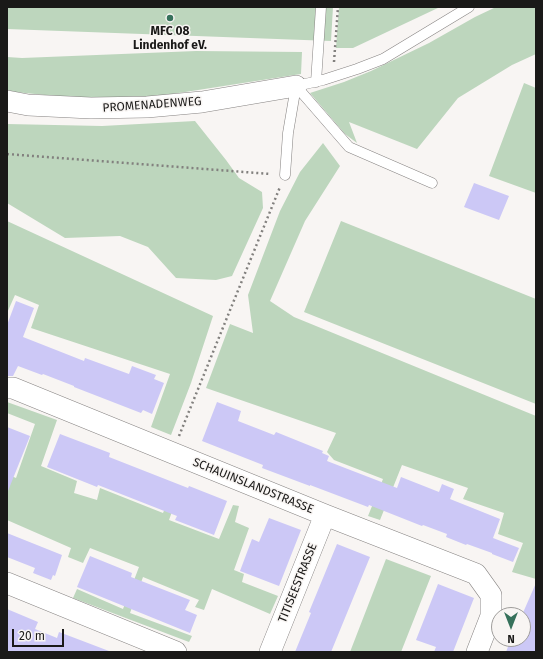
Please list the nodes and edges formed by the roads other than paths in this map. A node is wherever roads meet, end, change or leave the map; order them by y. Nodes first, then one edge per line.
1 (321, 7) edge
2 (469, 7) edge
3 (316, 82) junction
4 (296, 86) junction
5 (7, 101) edge
6 (285, 175) road end
7 (432, 183) dead end
8 (7, 388) edge
9 (325, 515) junction
10 (7, 584) edge
11 (176, 652) edge
12 (270, 652) edge
13 (477, 652) edge

1 - 3 lane
2 - 3 lane
3 - 4 lane
4 - 5 street, PROMENADENWEG
4 - 6 lane
4 - 7 lane
8 - 9 street, SCHAUINSLANDSTRASSE
9 - 12 street, TITISEESTRASSE
9 - 13 street, SCHAUINSLANDSTRASSE
10 - 11 street

